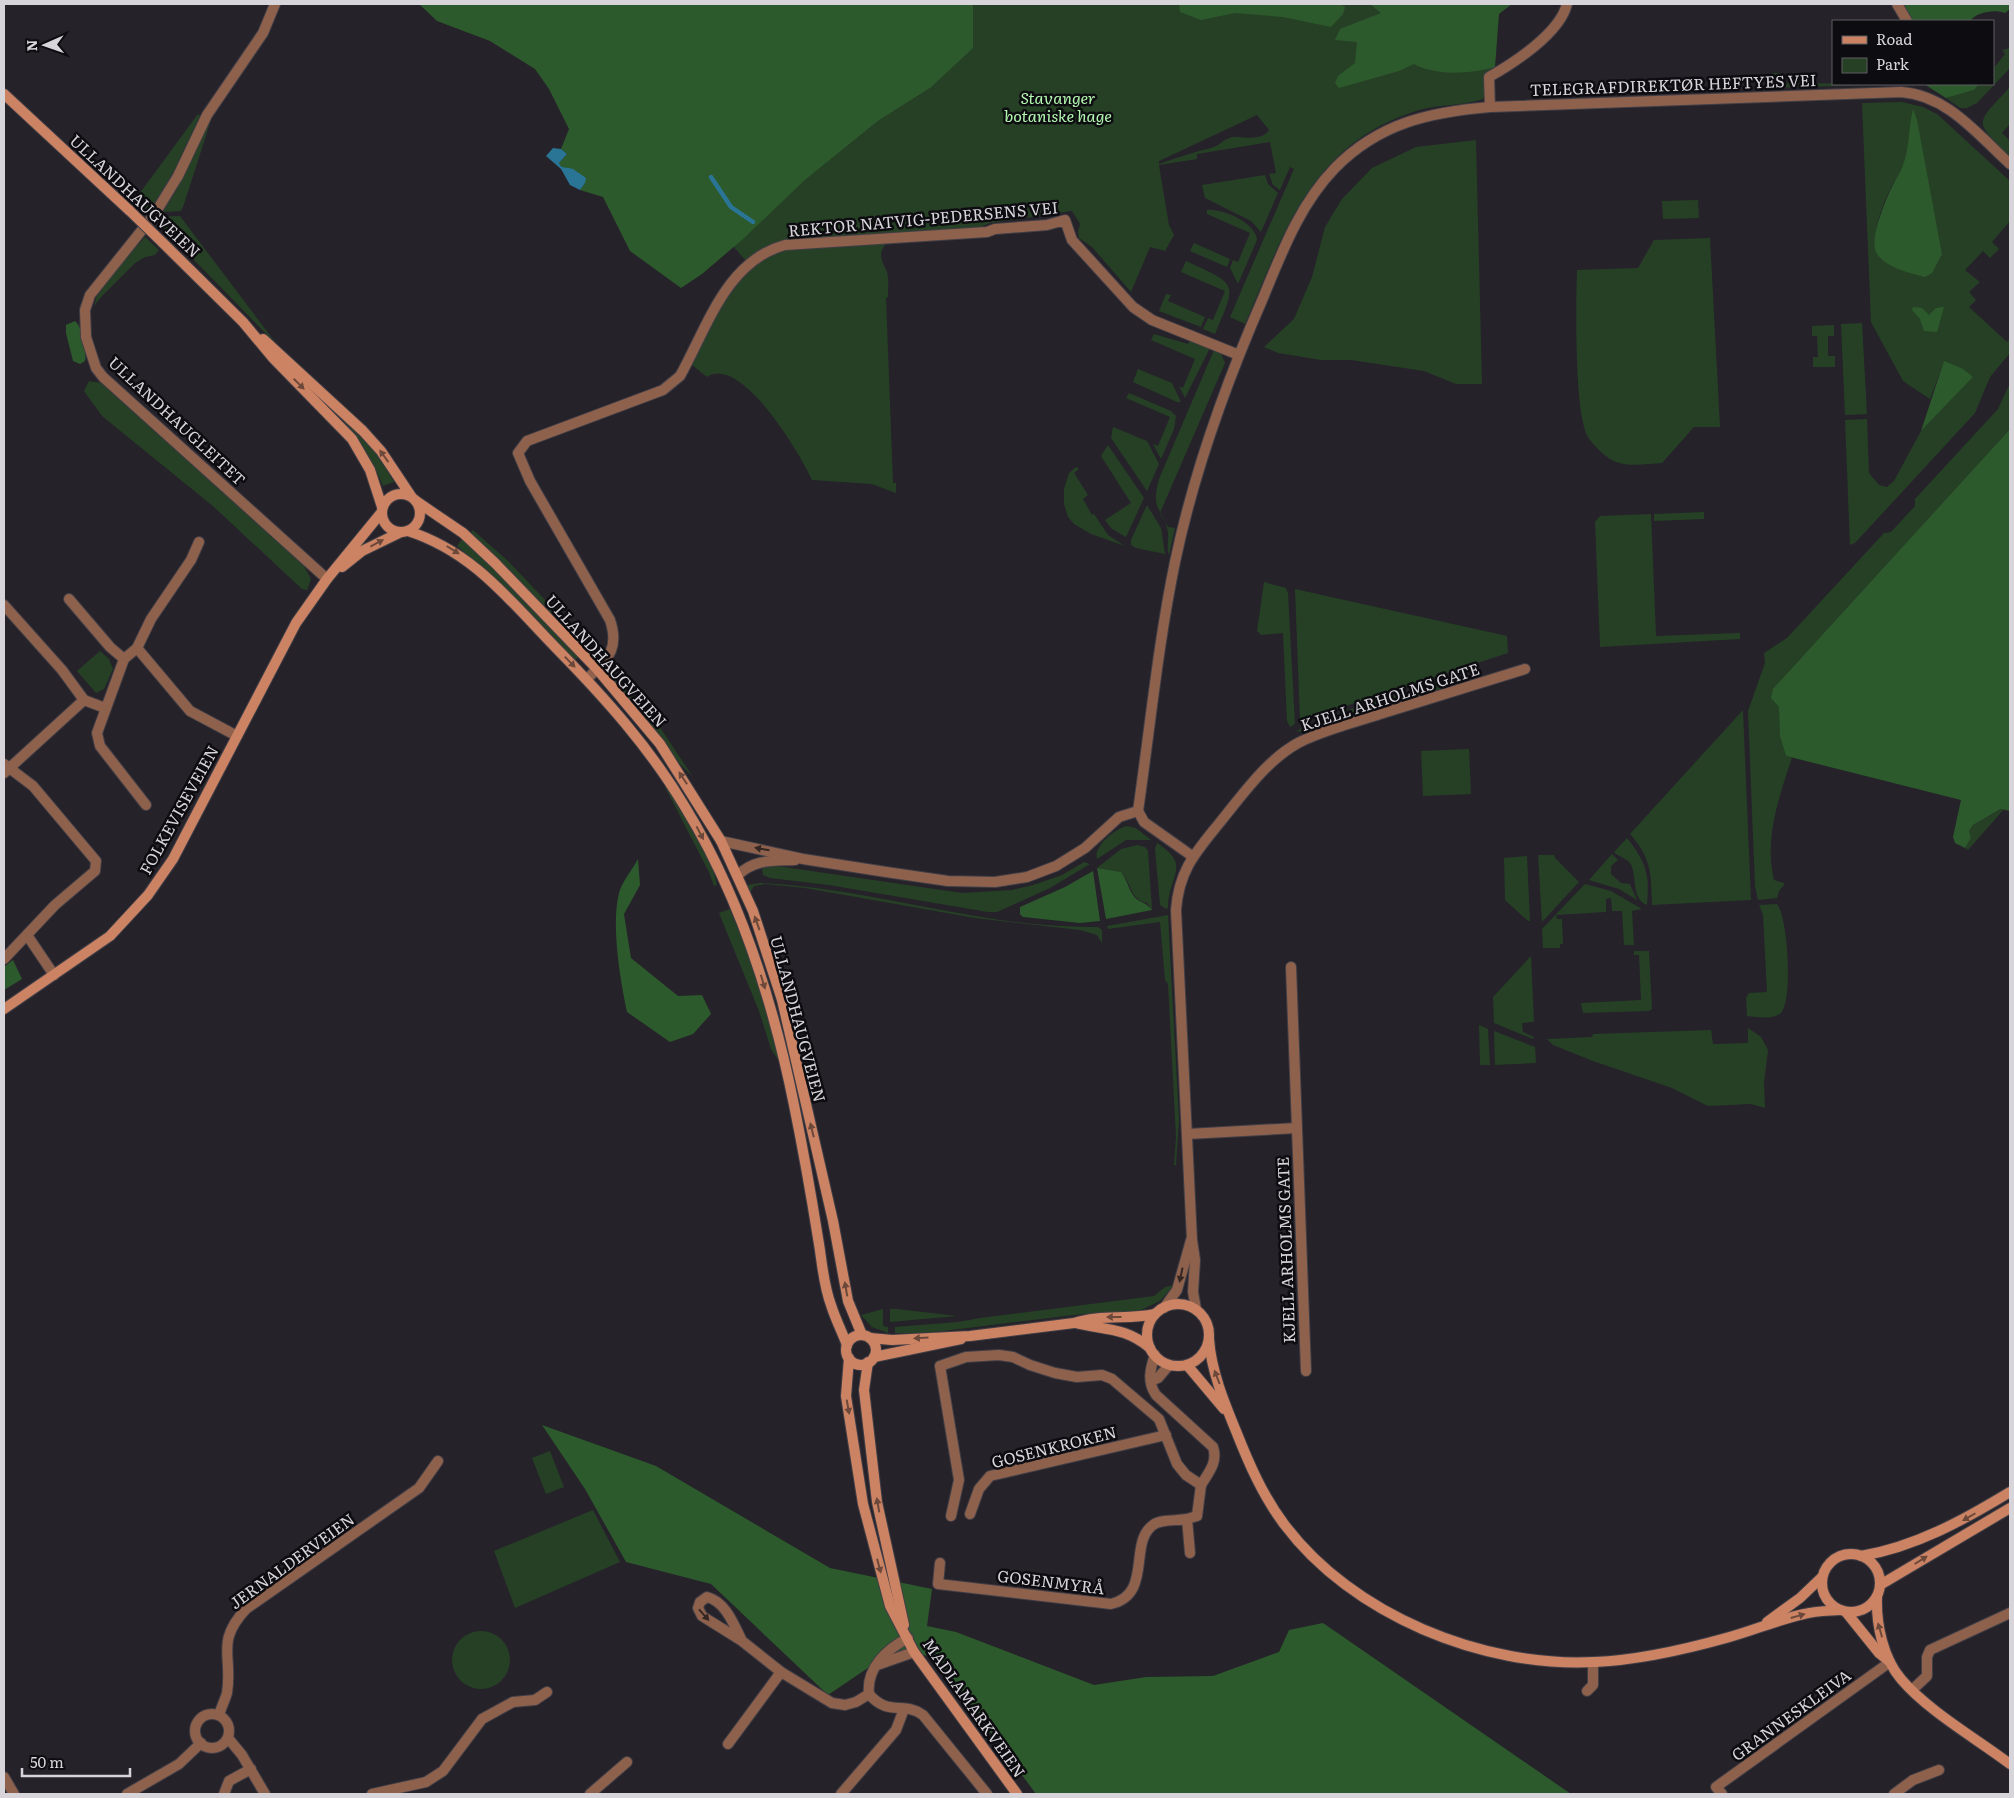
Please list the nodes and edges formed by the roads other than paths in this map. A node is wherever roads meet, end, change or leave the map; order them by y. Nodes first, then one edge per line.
1 (275, 4) edge
2 (1567, 4) edge
3 (1897, 4) edge
4 (1906, 20) edge
5 (1916, 88) edge
6 (5, 100) edge
7 (1490, 108) junction
8 (2010, 164) edge
9 (243, 322) junction
10 (1239, 355) junction
11 (414, 499) junction
12 (382, 510) junction
13 (405, 531) junction
14 (199, 542) dead end
15 (327, 579) junction
16 (69, 599) dead end
17 (4, 605) edge
18 (137, 648) junction
19 (124, 659) junction
20 (597, 669) junction
21 (1525, 669) dead end
22 (587, 679) junction
23 (84, 700) junction
24 (106, 708) junction
25 (237, 736) junction
26 (6, 768) edge
27 (146, 805) dead end
28 (1138, 811) junction
29 (721, 841) junction
30 (1192, 856) junction
31 (803, 859) junction
32 (738, 875) junction
33 (27, 935) junction
34 (7, 956) edge
35 (1291, 968) dead end
36 (54, 975) junction
37 (4, 1009) edge
38 (1297, 1128) junction
39 (1188, 1134) junction
40 (1192, 1240) junction
41 (1196, 1310) junction
42 (1160, 1311) junction
43 (1074, 1323) junction
44 (866, 1336) junction
45 (970, 1336) junction
46 (1209, 1339) junction
47 (847, 1345) junction
48 (1152, 1352) junction
49 (850, 1358) junction
50 (871, 1360) junction
51 (1169, 1365) junction
52 (1187, 1365) junction
53 (1306, 1371) dead end
54 (1151, 1381) junction
55 (1229, 1416) junction
56 (1166, 1435) junction
57 (438, 1460) dead end
58 (1201, 1484) junction
59 (2010, 1492) edge
60 (2010, 1508) edge
61 (970, 1514) dead end
62 (950, 1516) dead end
63 (1188, 1519) junction
64 (1190, 1553) dead end
65 (1861, 1556) junction
66 (940, 1563) dead end
67 (1822, 1578) junction
68 (1880, 1585) junction
69 (1877, 1597) junction
70 (1843, 1611) junction
71 (2010, 1613) edge
72 (1758, 1628) junction
73 (908, 1638) junction
74 (742, 1641) junction
75 (914, 1652) junction
76 (1593, 1662) junction
77 (1890, 1662) junction
78 (876, 1665) junction
79 (781, 1672) junction
80 (1912, 1690) junction
81 (547, 1692) dead end
82 (1587, 1692) dead end
83 (869, 1694) junction
84 (904, 1709) junction
85 (219, 1715) junction
86 (228, 1738) junction
87 (201, 1744) junction
88 (728, 1744) dead end
89 (627, 1762) dead end
90 (2010, 1764) edge
91 (251, 1769) junction
92 (1939, 1770) dead end
93 (4, 1777) edge
94 (14, 1794) edge
95 (128, 1794) edge
96 (224, 1794) edge
97 (265, 1794) edge
98 (372, 1794) edge
99 (590, 1794) edge
100 (842, 1794) edge
101 (987, 1794) edge
102 (1017, 1794) edge
103 (1722, 1794) edge
104 (1894, 1794) edge

1 - 15 street, ULLANDHAUGLEITET
2 - 7 street, TELEGRAFDIREKTØR HEFTYES VEI
3 - 4 street
5 - 7 street, TELEGRAFDIREKTØR HEFTYES VEI
5 - 8 street, TELEGRAFDIREKTØR HEFTYES VEI
6 - 9 main road, ULLANDHAUGVEIEN, bridge
7 - 10 street, TELEGRAFDIREKTØR HEFTYES VEI
11 -> 9 main road, ULLANDHAUGVEIEN
9 -> 12 main road, ULLANDHAUGVEIEN
10 - 20 street, REKTOR NATVIG-PEDERSENS VEI
10 - 28 street, TELEGRAFDIREKTØR HEFTYES VEI
11 - 12 main road
11 - 13 main road
11 - 20 main road, ULLANDHAUGVEIEN
12 - 13 main road
12 - 15 main road, FOLKEVISEVEIEN
15 -> 13 main road, FOLKEVISEVEIEN
13 -> 22 main road, ULLANDHAUGVEIEN
14 - 18 street
15 - 25 main road, FOLKEVISEVEIEN
16 - 19 street
17 - 23 street
18 - 19 street
18 - 25 street
19 - 24 street
20 - 22 street, REKTOR NATVIG-PEDERSENS VEI
29 -> 20 main road, ULLANDHAUGVEIEN
21 - 30 street, KJELL ARHOLMS GATE
22 -> 47 main road, ULLANDHAUGVEIEN
23 - 24 street
23 - 26 street
24 - 27 street
25 - 36 main road, FOLKEVISEVEIEN
26 - 33 street
28 - 30 street
28 - 31 street
31 -> 29 street
29 - 32 main road, ULLANDHAUGVEIEN
30 - 39 street, KJELL ARHOLMS GATE
31 - 32 street
44 -> 32 main road, ULLANDHAUGVEIEN
33 - 34 street
33 - 36 street
35 - 38 street, KJELL ARHOLMS GATE
36 - 37 main road, FOLKEVISEVEIEN
38 - 39 street
38 - 53 street, KJELL ARHOLMS GATE
39 - 40 street, KJELL ARHOLMS GATE
40 - 41 street, KJELL ARHOLMS GATE
40 -> 42 street
41 - 42 main road
41 - 46 main road
42 -> 43 main road
42 - 48 main road
43 - 45 main road
43 - 48 main road
45 -> 44 main road
44 - 47 main road
44 - 50 main road
45 - 50 main road
46 - 52 main road
55 -> 46 main road
47 - 49 main road
48 - 51 main road
48 - 54 street
49 - 50 main road
49 -> 73 main road, MADLAMARKVEIEN
73 -> 50 main road, MADLAMARKVEIEN
51 - 52 main road
51 - 54 street
52 - 55 main road
54 - 58 street
55 - 76 main road
56 - 58 street
56 - 61 street, GOSENKROKEN
56 - 62 street
57 - 85 street, JERNALDERVEIEN
58 - 63 street
59 -> 65 main road
68 -> 60 main road
63 - 64 street
63 - 66 street, GOSENMYRÅ
65 - 67 main road
65 - 68 main road
67 - 70 main road
67 - 72 main road
68 - 69 main road
69 - 70 main road
77 -> 69 main road
72 -> 70 main road
70 - 77 main road
71 - 80 street
72 - 76 main road
73 - 75 main road, MADLAMARKVEIEN
73 - 78 street
74 -> 74 street
74 - 79 street
75 - 78 street
75 - 102 main road, MADLAMARKVEIEN
76 - 82 street
77 - 80 main road
77 - 103 street, GRANNESKLEIVA
78 - 83 street
79 - 83 street
79 - 88 street
80 - 90 main road
81 - 98 street
83 - 84 street
84 - 100 street
84 - 101 street
85 - 86 street
85 - 87 street
86 - 87 street
86 - 91 street
87 - 95 street
89 - 99 street
91 - 96 street
91 - 97 street
92 - 104 street
93 - 94 street

